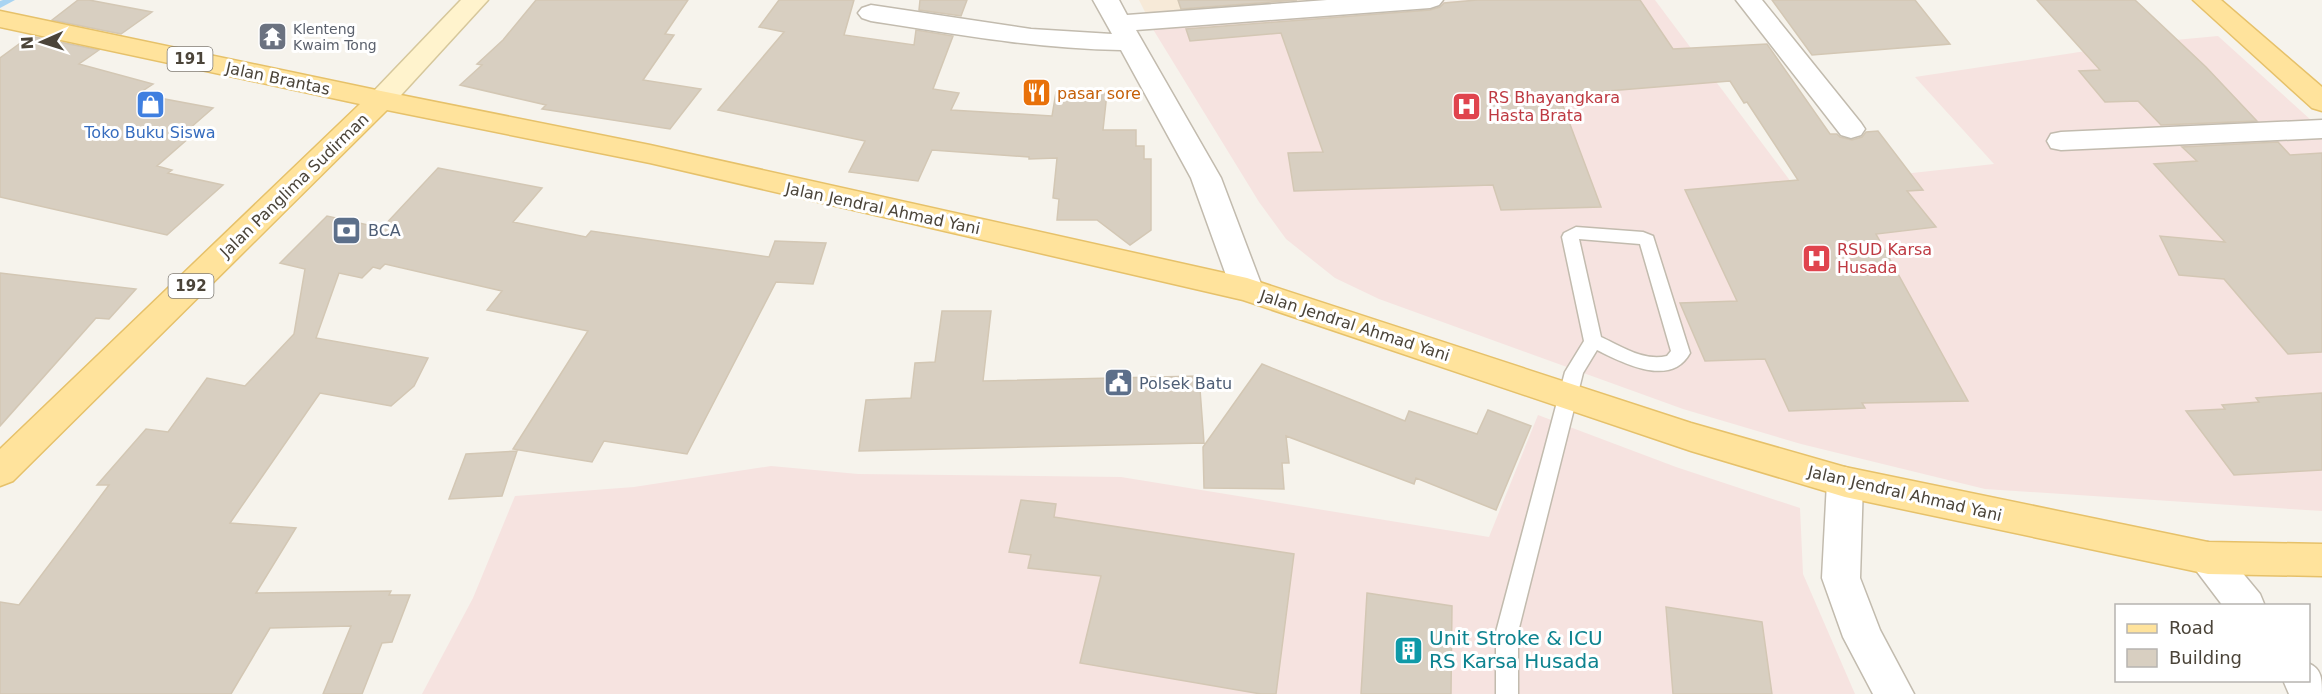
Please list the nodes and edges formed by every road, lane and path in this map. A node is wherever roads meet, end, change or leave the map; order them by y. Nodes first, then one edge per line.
1 (475, 0) edge
2 (1430, 0) edge
3 (1749, 0) edge
4 (2206, 0) edge
5 (871, 13) dead end
6 (0, 19) edge
7 (1118, 22) edge
8 (381, 100) junction
9 (2322, 102) edge
10 (1851, 129) dead end
11 (2322, 129) edge
12 (2061, 141) dead end
13 (1247, 289) junction
14 (1593, 341) junction
15 (1568, 395) junction
16 (0, 471) edge
17 (1845, 482) junction
18 (2208, 558) junction
19 (2322, 560) edge
20 (2244, 604) edge
21 (2304, 682) edge
22 (1507, 694) edge
23 (1894, 694) edge
24 (2313, 694) edge

1 - 8 street
2 - 7 street
3 - 10 street
4 - 9 main road
5 - 7 street
6 - 8 main road, Jalan Brantas / 191
7 - 13 street
8 - 13 main road, Jalan Jendral Ahmad Yani
8 - 16 main road, Jalan Panglima Sudirman / 192
11 - 12 street
13 - 15 main road, Jalan Jendral Ahmad Yani
14 - 14 lane
14 - 15 lane
15 - 17 main road, Jalan Jendral Ahmad Yani
15 - 22 lane
17 - 18 main road, Jalan Jendral Ahmad Yani
17 - 23 street
18 - 19 main road, Jalan Jendral Ahmad Yani
18 - 20 street
21 - 24 street

